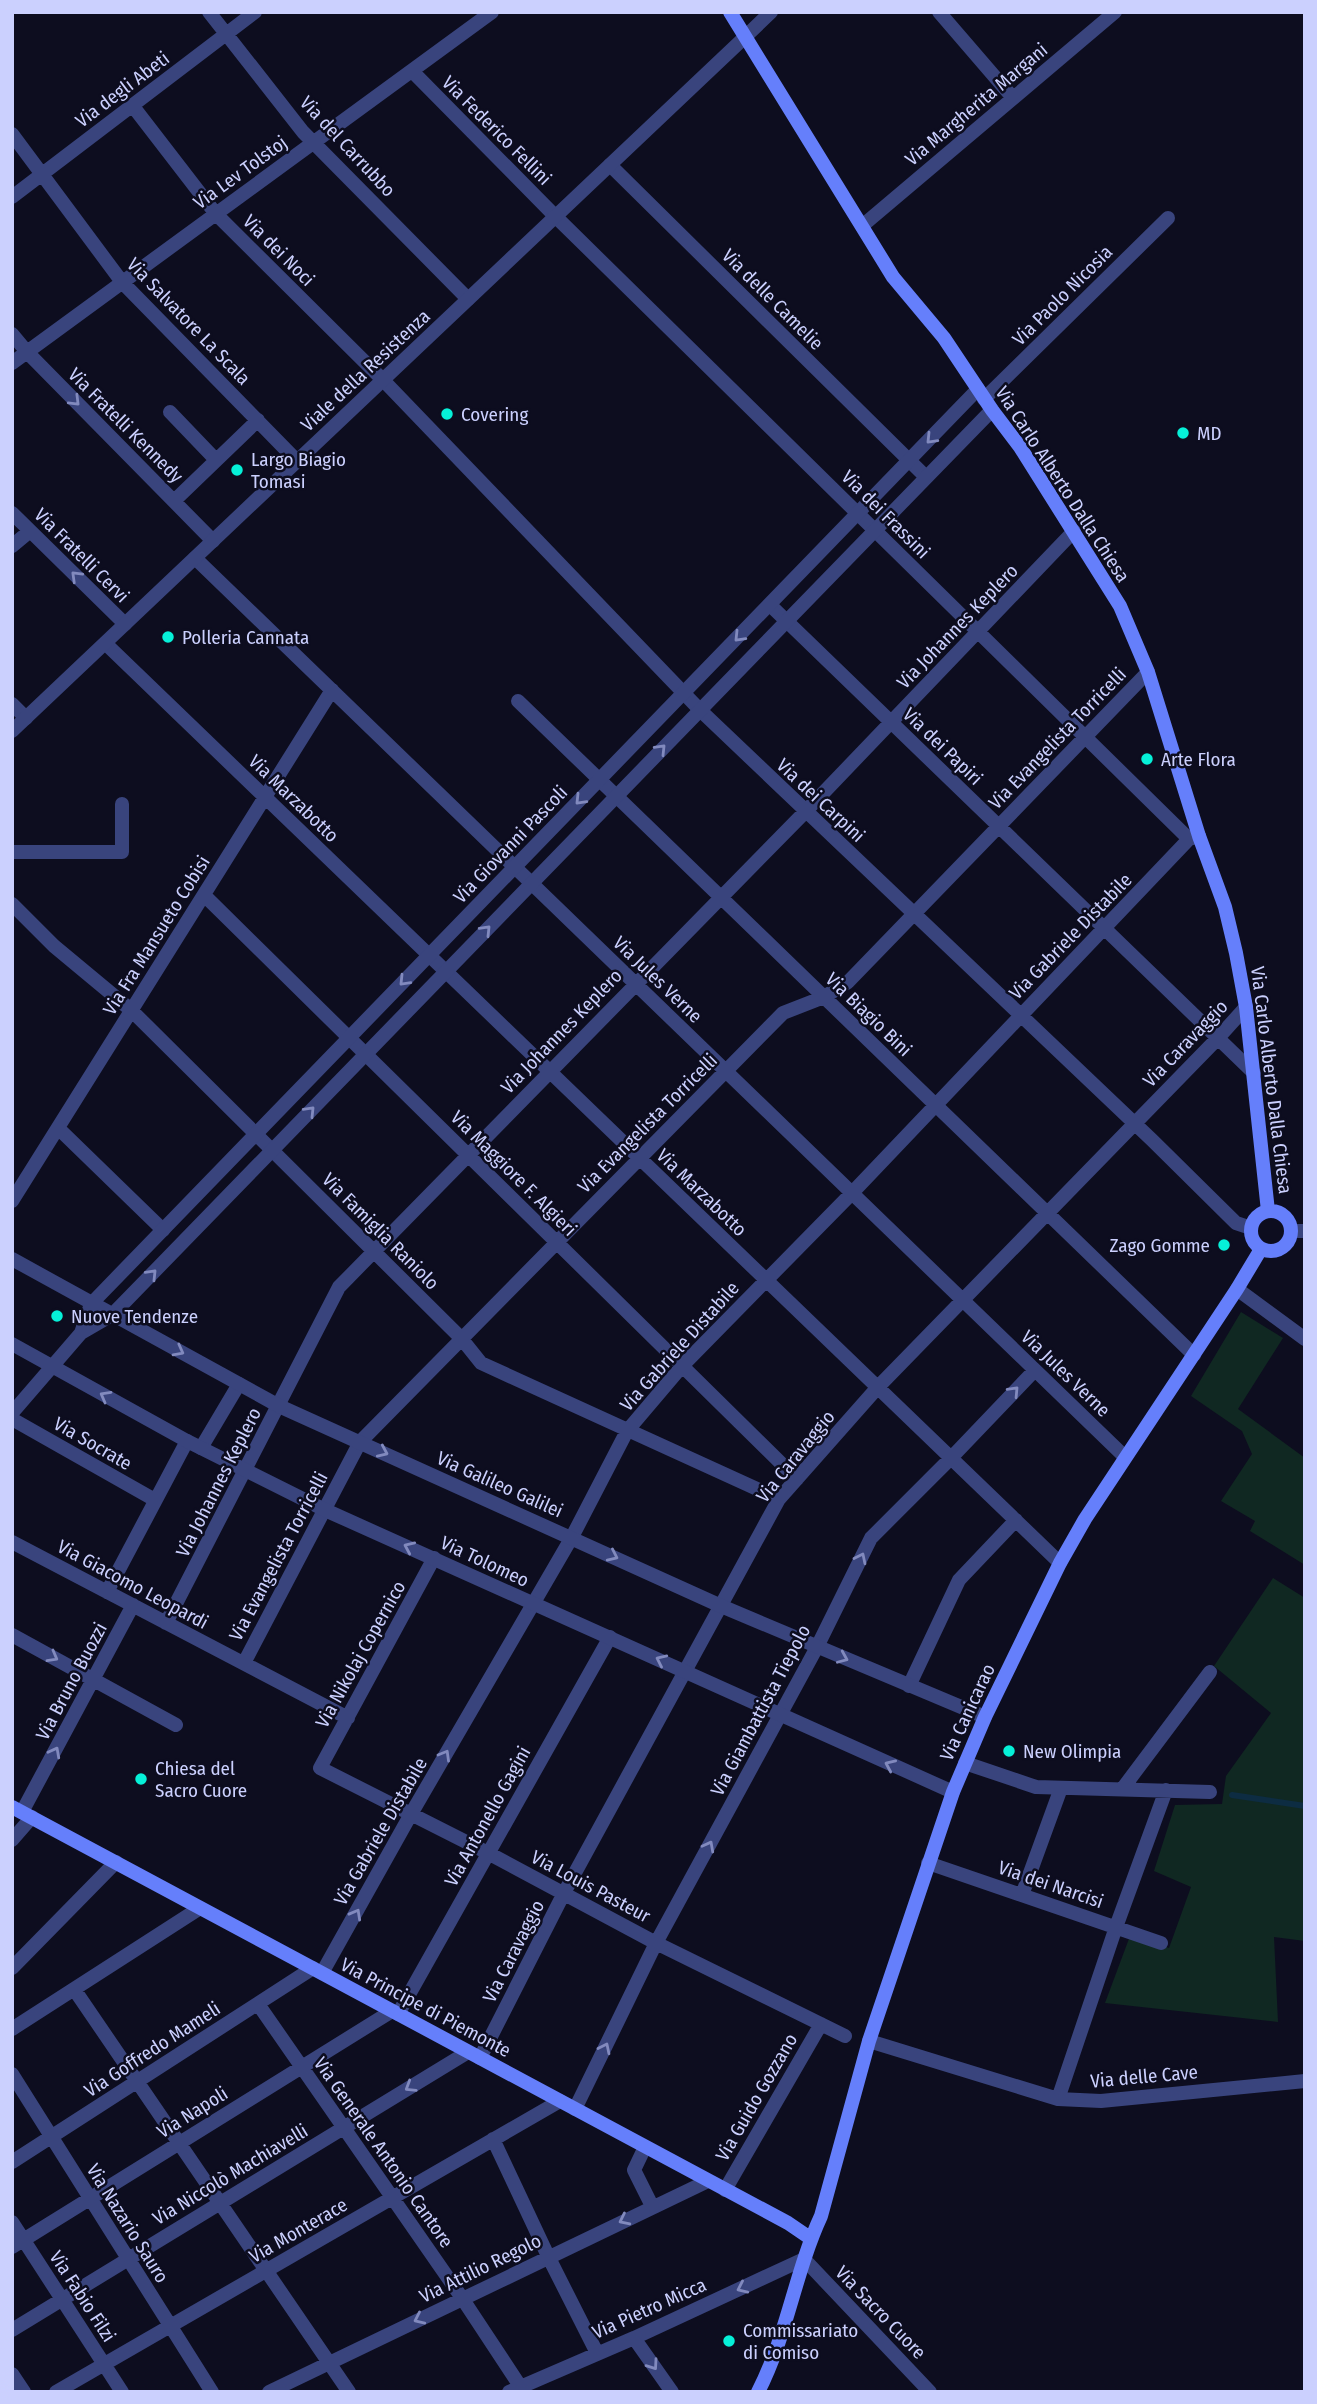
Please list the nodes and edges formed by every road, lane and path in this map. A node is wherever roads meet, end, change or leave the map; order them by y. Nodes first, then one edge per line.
1 (209, 12) edge
2 (255, 12) edge
3 (492, 12) edge
4 (730, 12) edge
5 (771, 12) edge
6 (939, 12) edge
7 (1115, 12) edge
8 (226, 34) junction
9 (745, 37) junction
10 (412, 71) junction
11 (1013, 98) junction
12 (132, 105) junction
13 (12, 134) edge
14 (314, 141) junction
15 (610, 164) junction
16 (42, 174) junction
17 (12, 197) edge
18 (216, 214) junction
19 (555, 216) junction
20 (1168, 218) dead end
21 (862, 226) junction
22 (122, 282) junction
23 (468, 299) junction
24 (12, 334) edge
25 (27, 352) junction
26 (12, 363) edge
27 (383, 380) junction
28 (985, 399) junction
29 (170, 412) dead end
30 (258, 420) junction
31 (216, 460) junction
32 (297, 461) junction
33 (909, 461) junction
34 (926, 477) junction
35 (174, 501) junction
36 (12, 513) edge
37 (858, 514) junction
38 (874, 530) junction
39 (30, 531) junction
40 (1074, 531) junction
41 (213, 541) junction
42 (12, 546) edge
43 (195, 558) junction
44 (770, 605) junction
45 (786, 621) junction
46 (125, 624) junction
47 (978, 632) junction
48 (106, 644) junction
49 (1148, 672) junction
50 (332, 690) junction
51 (684, 693) junction
52 (518, 701) dead end
53 (12, 704) edge
54 (699, 710) junction
55 (26, 718) junction
56 (891, 723) junction
57 (12, 731) edge
58 (1085, 737) junction
59 (600, 780) junction
60 (616, 796) junction
61 (265, 797) junction
62 (122, 804) dead end
63 (805, 812) junction
64 (999, 826) junction
65 (1194, 837) junction
66 (12, 852) edge
67 (515, 867) junction
68 (531, 883) junction
69 (204, 895) junction
70 (721, 897) junction
71 (12, 904) edge
72 (914, 914) junction
73 (1105, 929) junction
74 (429, 955) junction
75 (446, 971) junction
76 (634, 984) junction
77 (824, 997) junction
78 (1246, 1007) junction
79 (131, 1010) junction
80 (1021, 1015) junction
81 (349, 1038) junction
82 (1218, 1038) junction
83 (365, 1054) junction
84 (549, 1071) junction
85 (726, 1072) junction
86 (1254, 1073) junction
87 (936, 1105) junction
88 (1135, 1124) junction
89 (58, 1128) junction
90 (256, 1133) junction
91 (272, 1149) junction
92 (467, 1156) junction
93 (639, 1157) junction
94 (852, 1193) junction
95 (12, 1201) edge
96 (1268, 1211) junction
97 (1048, 1213) junction
98 (1251, 1228) junction
99 (163, 1230) junction
100 (1298, 1231) edge
101 (556, 1242) junction
102 (1261, 1249) junction
103 (374, 1252) junction
104 (12, 1259) edge
105 (765, 1280) junction
106 (1237, 1289) junction
107 (964, 1299) junction
108 (91, 1304) junction
109 (111, 1315) junction
110 (81, 1334) junction
111 (461, 1338) junction
112 (1305, 1339) edge
113 (12, 1344) edge
114 (1194, 1354) junction
115 (683, 1365) junction
116 (52, 1367) junction
117 (1035, 1370) junction
118 (239, 1384) junction
119 (878, 1387) junction
120 (279, 1406) junction
121 (12, 1412) edge
122 (12, 1419) edge
123 (627, 1431) junction
124 (187, 1441) junction
125 (360, 1442) junction
126 (201, 1448) junction
127 (1125, 1457) junction
128 (951, 1458) junction
129 (245, 1470) junction
130 (797, 1479) junction
131 (779, 1499) junction
132 (155, 1500) junction
133 (325, 1510) junction
134 (1016, 1520) junction
135 (572, 1537) junction
136 (12, 1542) edge
137 (434, 1558) junction
138 (1060, 1563) junction
139 (107, 1592) junction
140 (534, 1604) junction
141 (133, 1605) junction
142 (721, 1606) junction
143 (166, 1623) junction
144 (12, 1634) edge
145 (610, 1637) junction
146 (817, 1647) junction
147 (244, 1663) junction
148 (684, 1671) junction
149 (1209, 1672) dead end
150 (94, 1680) junction
151 (909, 1686) junction
152 (779, 1716) junction
153 (985, 1717) junction
154 (348, 1718) junction
155 (176, 1725) dead end
156 (965, 1763) junction
157 (320, 1768) joint
158 (1060, 1788) junction
159 (1123, 1788) junction
160 (1166, 1790) junction
161 (1210, 1791) dead end
162 (953, 1792) junction
163 (22, 1812) edge
164 (411, 1814) junction
165 (12, 1840) edge
166 (488, 1853) junction
167 (116, 1862) junction
168 (928, 1863) junction
169 (564, 1893) junction
170 (1022, 1895) junction
171 (200, 1908) junction
172 (1116, 1927) junction
173 (656, 1943) junction
174 (1161, 1943) dead end
175 (12, 1968) edge
176 (318, 1971) junction
177 (74, 1989) junction
178 (258, 2004) junction
179 (395, 2013) junction
180 (821, 2024) junction
181 (12, 2029) edge
182 (845, 2036) dead end
183 (869, 2041) junction
184 (474, 2055) junction
185 (301, 2067) junction
186 (12, 2074) edge
187 (137, 2081) junction
188 (1305, 2081) edge
189 (1058, 2099) junction
190 (560, 2101) junction
191 (575, 2109) junction
192 (343, 2128) junction
193 (52, 2137) junction
194 (493, 2140) junction
195 (179, 2143) junction
196 (645, 2147) junction
197 (12, 2162) edge
198 (708, 2181) junction
199 (725, 2190) junction
200 (90, 2198) junction
201 (391, 2199) junction
202 (220, 2203) junction
203 (652, 2206) junction
204 (12, 2221) edge
205 (810, 2238) junction
206 (18, 2243) edge
207 (548, 2256) junction
208 (128, 2259) junction
209 (804, 2259) junction
210 (266, 2271) junction
211 (462, 2298) junction
212 (62, 2299) junction
213 (170, 2326) junction
214 (12, 2330) edge
215 (634, 2338) junction
216 (597, 2353) junction
217 (328, 2362) junction
218 (104, 2364) junction
219 (12, 2374) edge
220 (518, 2390) edge
221 (24, 2392) edge
222 (56, 2392) edge
223 (122, 2392) edge
224 (212, 2392) edge
225 (269, 2392) edge
226 (349, 2392) edge
227 (672, 2392) edge
228 (758, 2392) edge
229 (930, 2392) edge

1 - 8 street, Via del Carrubbo
2 - 8 street, Via degli Abeti
3 - 10 street, Via Lev Tolstoj
4 - 9 main road, Via Carlo Alberto Dalla Chiesa
5 - 9 street, Viale della Resistenza
6 - 11 street
7 - 11 street, Via Margherita Margani
8 - 12 street, Via degli Abeti
8 - 14 street, Via del Carrubbo
9 - 15 street, Viale della Resistenza
9 - 21 main road, Via Carlo Alberto Dalla Chiesa
10 - 14 street, Via Lev Tolstoj
10 - 19 street, Via Federico Fellini
11 - 21 street, Via Margherita Margani
12 - 16 street, Via degli Abeti
12 - 18 street, Via dei Noci
13 - 16 street, Via Salvatore La Scala
14 - 18 street, Via Lev Tolstoj
14 - 23 street, Via del Carrubbo
15 - 19 street, Viale della Resistenza
15 - 33 street, Via delle Camelie
16 - 17 street, Via degli Abeti
16 - 22 street, Via Salvatore La Scala
18 - 22 street, Via Lev Tolstoj
18 - 27 street, Via dei Noci
19 - 23 street, Viale della Resistenza
19 - 37 street, Via dei Frassini
20 - 28 street, Via Paolo Nicosia
21 - 28 main road, Via Carlo Alberto Dalla Chiesa
22 - 25 street, Via Lev Tolstoj
22 - 30 street, Via Salvatore La Scala
23 - 27 street, Viale della Resistenza
24 - 25 street, Via Fratelli Kennedy
25 - 26 street, Via Lev Tolstoj
25 -> 35 street, Via Fratelli Kennedy
27 - 32 street, Viale della Resistenza
27 - 51 street, Via dei Carpini
28 -> 33 street, Via Giovanni Pascoli
28 - 34 street, Via Giovanni Pascoli
28 - 40 main road, Via Carlo Alberto Dalla Chiesa
29 - 31 street
30 - 31 street
30 - 32 street, Via Salvatore La Scala
31 - 35 street
32 - 41 street, Viale della Resistenza
33 - 34 street, Via delle Camelie
33 - 37 street, Via Giovanni Pascoli
34 - 38 street, Via Giovanni Pascoli
35 - 41 street, Via Fratelli Kennedy
36 - 39 street, Via Fratelli Cervi
37 - 38 street, Via dei Frassini
37 - 44 street, Via Giovanni Pascoli
38 - 45 street, Via Giovanni Pascoli
38 - 47 street, Via dei Frassini
39 - 42 street
46 -> 39 street, Via Fratelli Cervi
40 - 47 street, Via Johannes Keplero
40 - 49 main road, Via Carlo Alberto Dalla Chiesa
41 - 43 street, Viale della Resistenza
43 - 46 street, Viale della Resistenza
43 - 50 street, Via Jules Verne
44 - 45 street, Via dei Papiri
44 -> 51 street, Via Giovanni Pascoli
45 - 54 street, Via Giovanni Pascoli
45 - 56 street, Via dei Papiri
46 - 48 street, Viale della Resistenza
47 - 56 street, Via Johannes Keplero
47 - 58 street, Via dei Frassini
48 - 55 street, Viale della Resistenza
48 - 61 street, Via Marzabotto
49 - 58 street, Via Evangelista Torricelli
49 - 65 main road, Via Carlo Alberto Dalla Chiesa
50 - 61 street, Via Fra Mansueto Cobisi
50 - 67 street, Via Jules Verne
51 - 54 street, Via dei Carpini
51 - 59 street, Via Giovanni Pascoli
52 - 59 street, Via Biagio Bini
53 - 55 street
60 -> 54 street, Via Giovanni Pascoli
54 - 63 street, Via dei Carpini
55 - 57 street, Viale della Resistenza
56 - 63 street, Via Johannes Keplero
56 - 64 street, Via dei Papiri
58 - 64 street, Via Evangelista Torricelli
58 - 65 street, Via dei Frassini
59 - 60 street, Via Biagio Bini
59 -> 67 street, Via Giovanni Pascoli
60 - 68 street, Via Giovanni Pascoli
60 - 70 street, Via Biagio Bini
61 - 69 street, Via Fra Mansueto Cobisi
61 - 74 street, Via Marzabotto
62 - 66 street
63 - 70 street, Via Johannes Keplero
63 - 72 street, Via dei Carpini
64 - 72 street, Via Evangelista Torricelli
64 - 73 street, Via dei Papiri
65 - 73 street, Via Gabriele Distabile
65 - 78 main road, Via Carlo Alberto Dalla Chiesa
67 - 68 street, Via Jules Verne
67 - 74 street, Via Giovanni Pascoli
75 -> 68 street, Via Giovanni Pascoli
68 - 76 street, Via Jules Verne
69 - 79 street, Via Fra Mansueto Cobisi
69 - 81 street, Via Maggiore F. Algieri
70 - 76 street, Via Johannes Keplero
70 - 77 street, Via Biagio Bini
71 - 79 street, Via Famiglia Raniolo
72 - 77 street, Via Evangelista Torricelli
72 - 80 street, Via dei Carpini
73 - 80 street, Via Gabriele Distabile
73 - 82 street, Via dei Papiri
74 - 75 street, Via Marzabotto
74 -> 81 street, Via Giovanni Pascoli
75 - 83 street, Via Giovanni Pascoli
75 - 84 street, Via Marzabotto
76 - 84 street, Via Johannes Keplero
76 - 85 street, Via Jules Verne
77 - 85 street, Via Evangelista Torricelli
77 - 87 street, Via Biagio Bini
78 - 82 street, Via Caravaggio
78 - 86 main road, Via Carlo Alberto Dalla Chiesa
79 - 89 street, Via Fra Mansueto Cobisi
79 - 90 street, Via Famiglia Raniolo
80 - 87 street, Via Gabriele Distabile
80 - 88 street, Via dei Carpini
81 - 83 street, Via Maggiore F. Algieri
81 - 90 street, Via Giovanni Pascoli
82 - 86 street, Via dei Papiri
82 - 88 street, Via Caravaggio
91 -> 83 street, Via Giovanni Pascoli
83 - 92 street, Via Maggiore F. Algieri
84 - 92 street, Via Johannes Keplero
84 - 93 street, Via Marzabotto
85 - 93 street, Via Evangelista Torricelli
85 - 94 street, Via Jules Verne
86 - 96 main road, Via Carlo Alberto Dalla Chiesa
87 - 94 street, Via Gabriele Distabile
87 - 97 street, Via Biagio Bini
88 - 97 street, Via Caravaggio
88 - 98 street, Via dei Carpini
89 - 95 street, Via Fra Mansueto Cobisi
89 - 99 street
90 - 91 street, Via Famiglia Raniolo
90 - 99 street, Via Giovanni Pascoli
91 - 103 street, Via Famiglia Raniolo
109 -> 91 street, Via Giovanni Pascoli
92 - 101 street, Via Maggiore F. Algieri
92 - 103 street, Via Johannes Keplero
93 - 101 street, Via Evangelista Torricelli
93 - 105 street, Via Marzabotto
94 - 105 street, Via Gabriele Distabile
94 - 107 street, Via Jules Verne
96 - 98 main road
96 - 100 main road
97 - 107 street, Via Caravaggio
97 - 114 street, Via Biagio Bini
98 - 102 main road
99 - 108 street, Via Giovanni Pascoli
100 - 102 main road
101 - 111 street, Via Evangelista Torricelli
101 - 115 street, Via Maggiore F. Algieri
102 - 106 main road, Via Canicarao
103 - 111 street, Via Famiglia Raniolo
103 - 120 street, Via Johannes Keplero
104 - 108 street, Via Galileo Galilei
105 - 115 street, Via Gabriele Distabile
105 - 119 street, Via Marzabotto
106 - 112 street
106 - 114 main road, Via Canicarao
107 - 117 street, Via Jules Verne
107 - 119 street, Via Caravaggio
108 - 109 street, Via Galileo Galilei
108 - 110 street, Via Giovanni Pascoli
109 - 110 street, Via Giovanni Pascoli
109 -> 118 street, Via Galileo Galilei
110 - 116 street, Via Giovanni Pascoli
111 - 123 street, Via Famiglia Raniolo
111 - 125 street, Via Evangelista Torricelli
113 - 116 street, Via Tolomeo
114 - 127 main road, Via Canicarao
115 - 123 street, Via Gabriele Distabile
115 - 130 street, Via Maggiore F. Algieri
116 - 121 street, Via Giovanni Pascoli
124 -> 116 street, Via Tolomeo
117 - 127 street, Via Jules Verne
128 -> 117 street, Via Giambattista Tiepolo
118 - 120 street, Via Galileo Galilei
118 - 126 street
119 - 128 street, Via Marzabotto
119 - 130 street, Via Caravaggio
120 - 125 street, Via Galileo Galilei
120 - 129 street, Via Johannes Keplero
122 - 132 street, Via Socrate
123 - 131 street, Via Famiglia Raniolo
123 - 135 street, Via Gabriele Distabile
124 - 126 street, Via Tolomeo
124 - 132 street
125 - 133 street, Via Evangelista Torricelli
125 -> 135 street, Via Galileo Galilei
126 - 129 street, Via Tolomeo
127 - 138 main road, Via Canicarao
128 - 134 street, Via Marzabotto
146 -> 128 street, Via Giambattista Tiepolo
129 - 133 street, Via Tolomeo
129 - 143 street, Via Johannes Keplero
130 - 131 street, Via Caravaggio
131 - 142 street, Via Caravaggio
132 - 139 street
137 -> 133 street, Via Tolomeo
133 - 147 street, Via Evangelista Torricelli
134 - 138 street, Via Marzabotto
134 - 151 street
135 - 140 street, Via Gabriele Distabile
135 -> 142 street, Via Galileo Galilei
136 - 139 street, Via Giacomo Leopardi
137 - 140 street, Via Tolomeo
137 - 154 street, Via Nikolaj Copernico
138 - 153 main road, Via Canicarao
139 - 141 street, Via Giacomo Leopardi
140 - 145 street, Via Tolomeo
164 -> 140 street, Via Gabriele Distabile
141 - 143 street, Via Giacomo Leopardi
141 - 150 street, Via Bruno Buozzi
142 - 146 street, Via Galileo Galilei
142 - 148 street, Via Caravaggio
143 - 147 street, Via Giacomo Leopardi
144 -> 150 street
148 -> 145 street, Via Tolomeo
145 - 166 street, Via Antonello Gagini
146 -> 151 street, Via Galileo Galilei
146 - 152 street, Via Giambattista Tiepolo
147 - 154 street, Via Giacomo Leopardi
148 - 152 street, Via Tolomeo
148 - 169 street, Via Caravaggio
149 - 159 street
150 - 155 street
163 -> 150 street, Via Bruno Buozzi
151 - 153 street, Via Galileo Galilei
162 -> 152 street, Via Tolomeo
173 -> 152 street, Via Giambattista Tiepolo
153 - 156 main road, Via Canicarao
154 - 157 street, Via Nikolaj Copernico
156 - 158 street
156 - 162 main road, Via Canicarao
157 - 164 street, Via Louis Pasteur
158 - 159 street
158 - 170 street
159 - 160 street
160 - 161 street
160 - 172 street
162 - 168 main road, Via Canicarao
163 - 165 street, Via Bruno Buozzi
163 - 167 main road, Via Principe di Piemonte
164 - 166 street, Via Louis Pasteur
176 -> 164 street, Via Gabriele Distabile
166 - 169 street, Via Louis Pasteur
166 - 179 street, Via Antonello Gagini
167 - 171 main road, Via Principe di Piemonte
167 - 175 street
168 - 170 street, Via dei Narcisi
168 - 183 main road, Via Canicarao
169 - 173 street, Via Louis Pasteur
169 - 184 street, Via Caravaggio
170 - 172 street, Via dei Narcisi
171 - 176 main road, Via Principe di Piemonte
171 - 177 street
172 - 174 street, Via dei Narcisi
172 - 189 street
173 - 180 street, Via Louis Pasteur
191 -> 173 street, Via Giambattista Tiepolo
176 - 178 street, Via Goffredo Mameli
176 - 179 main road, Via Principe di Piemonte
177 - 181 street
177 - 187 street
178 - 185 street, Via Generale Antonio Cantore
178 - 187 street, Via Goffredo Mameli
179 - 184 main road, Via Principe di Piemonte
179 - 185 street, Via Napoli
180 - 182 street, Via Louis Pasteur
180 - 199 street, Via Guido Gozzano
183 - 189 street, Via delle Cave
183 - 205 main road, Via Canicarao
184 - 190 main road, Via Principe di Piemonte
184 -> 192 street, Via Niccolò Machiavelli
185 - 192 street, Via Generale Antonio Cantore
185 - 195 street, Via Napoli
186 - 193 street, Via Nazario Sauro
187 - 193 street, Via Goffredo Mameli
187 - 195 street
188 - 189 street, Via delle Cave
190 - 191 main road, Via Principe di Piemonte
190 - 194 street, Via Monterace
191 - 196 main road, Via Principe di Piemonte
192 - 201 street, Via Generale Antonio Cantore
192 - 202 street, Via Niccolò Machiavelli
193 - 197 street, Via Goffredo Mameli
193 - 200 street, Via Nazario Sauro
194 - 201 street, Via Monterace
194 - 207 street
195 - 200 street, Via Napoli
195 - 202 street
196 - 198 main road, Via Principe di Piemonte
196 - 203 street
198 - 199 main road, Via Principe di Piemonte
198 - 203 street, Via Attilio Regolo
199 - 205 main road, Via Principe di Piemonte
200 - 206 street, Via Napoli
200 - 208 street, Via Nazario Sauro
201 - 210 street, Via Monterace
201 - 211 street, Via Generale Antonio Cantore
202 - 208 street, Via Niccolò Machiavelli
202 - 210 street
203 -> 207 street, Via Attilio Regolo
204 - 206 street, Via Fabio Filzi
205 - 209 main road, Via Canicarao
206 - 212 street, Via Fabio Filzi
207 - 211 street, Via Attilio Regolo
207 - 216 street
208 - 212 street, Via Niccolò Machiavelli
208 - 213 street, Via Nazario Sauro
209 -> 215 street, Via Pietro Micca
209 - 228 main road, Via Canicarao
209 - 229 street, Via Sacro Cuore
210 - 213 street, Via Monterace
210 - 217 street
211 -> 217 street, Via Attilio Regolo
211 - 220 street, Via Generale Antonio Cantore
212 - 214 street, Via Niccolò Machiavelli
212 - 218 street, Via Fabio Filzi
213 - 218 street, Via Monterace
213 - 224 street, Via Nazario Sauro
215 - 216 street, Via Pietro Micca
215 -> 227 street
216 - 220 street, Via Pietro Micca
217 - 225 street, Via Attilio Regolo
217 - 226 street
218 - 222 street, Via Monterace
218 - 223 street, Via Fabio Filzi
219 - 221 street

